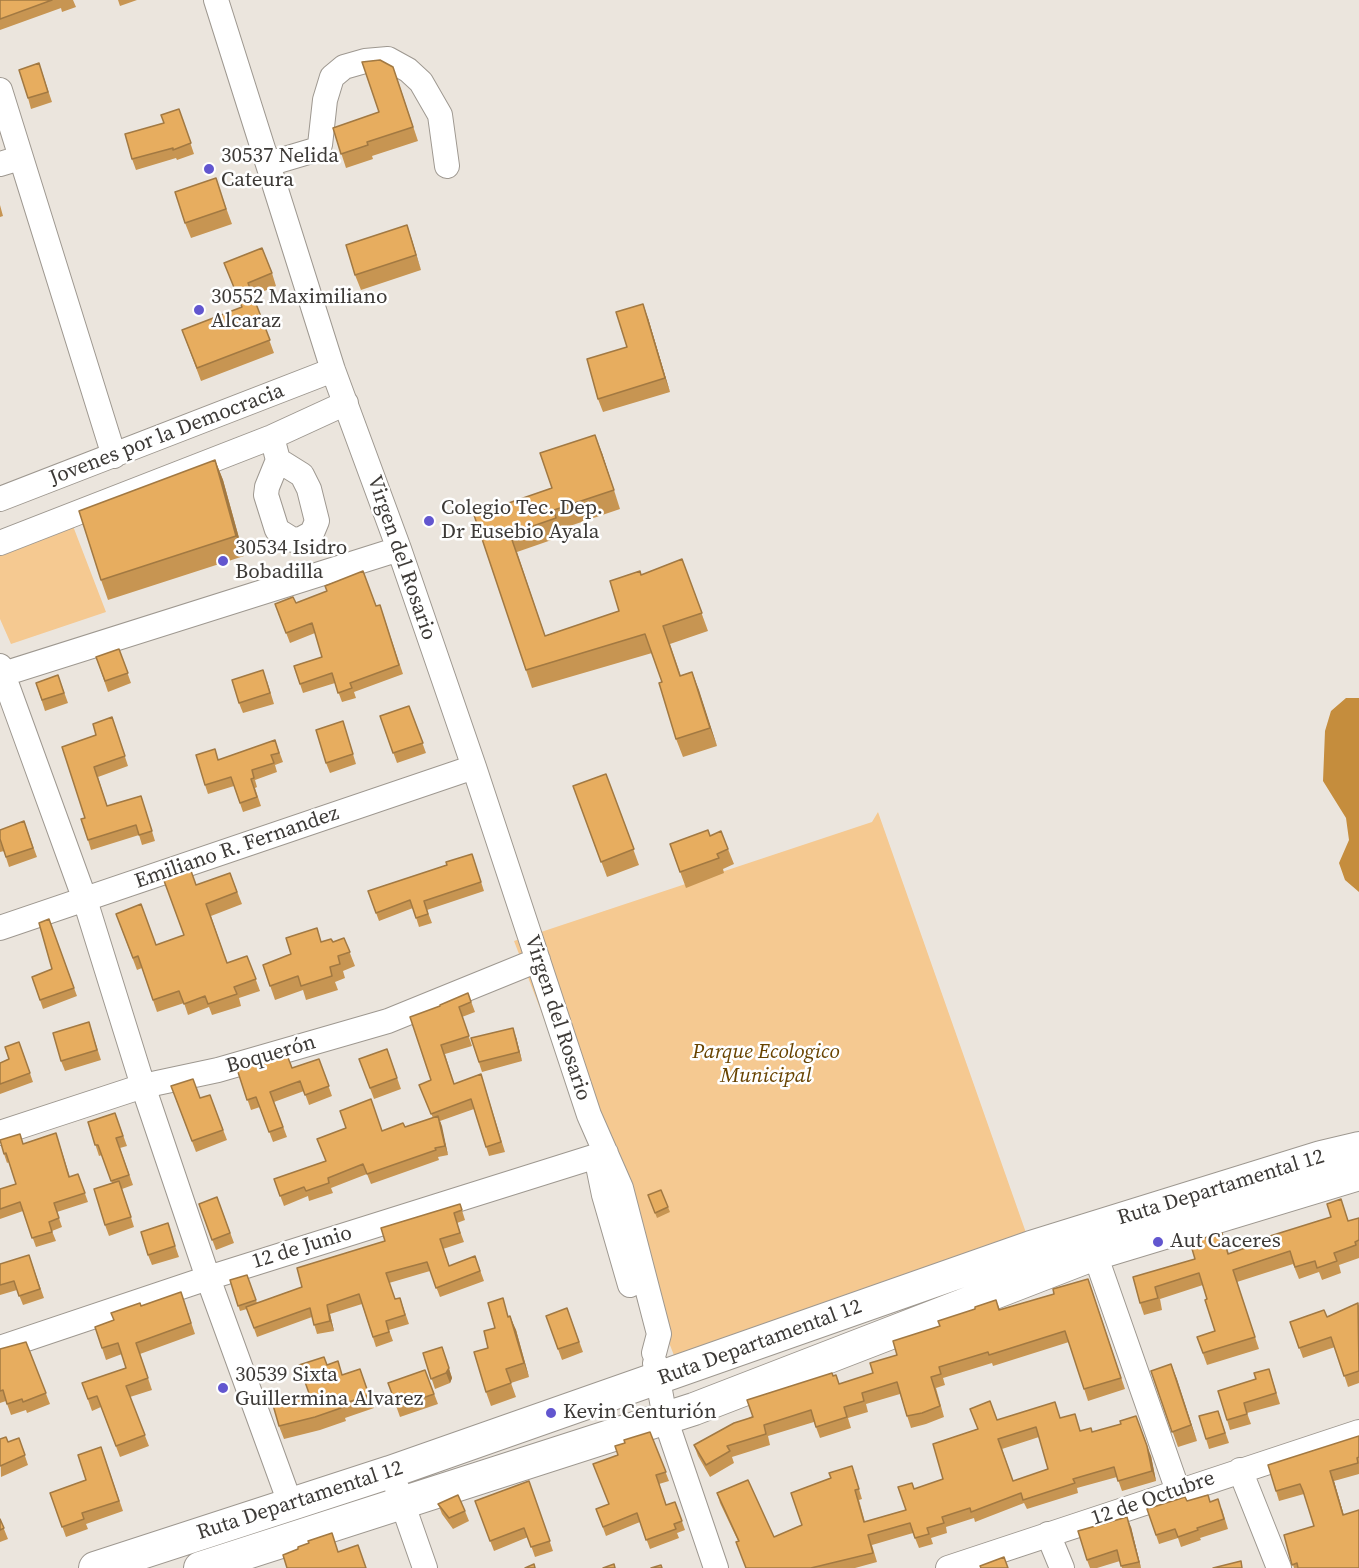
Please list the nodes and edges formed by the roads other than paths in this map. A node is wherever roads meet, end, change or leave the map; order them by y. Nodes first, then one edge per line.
1 (216, 0) edge
2 (0, 90) edge
3 (10, 161) edge
4 (268, 164) junction
5 (447, 166) dead end
6 (333, 370) junction
7 (346, 403) junction
8 (272, 437) junction
9 (114, 456) junction
10 (278, 460) dead end
11 (0, 499) edge
12 (0, 543) edge
13 (399, 549) junction
14 (1, 672) edge
15 (474, 768) junction
16 (85, 900) junction
17 (0, 927) edge
18 (538, 960) junction
19 (142, 1086) junction
20 (0, 1133) edge
21 (601, 1154) junction
22 (1359, 1156) edge
23 (1090, 1242) junction
24 (208, 1278) junction
25 (0, 1348) edge
26 (656, 1366) junction
27 (665, 1418) junction
28 (1359, 1432) edge
29 (1240, 1470) junction
30 (390, 1472) junction
31 (1178, 1491) junction
32 (402, 1502) junction
33 (290, 1503) junction
34 (1048, 1534) junction
35 (95, 1568) edge
36 (200, 1568) edge
37 (425, 1568) edge
38 (716, 1568) edge
39 (948, 1568) edge
40 (1062, 1568) edge
41 (1279, 1568) edge

1 - 4 street, Virgen del Rosario
2 - 3 street
3 - 9 street
4 - 5 street
4 - 6 street, Virgen del Rosario
6 - 7 street, Virgen del Rosario
6 - 9 street, Jovenes por la Democracia
7 - 8 street
7 - 13 street, Virgen del Rosario
8 - 10 street
8 - 12 street
9 - 11 street, Jovenes por la Democracia
13 - 14 street
13 - 15 street, Virgen del Rosario
14 - 16 street
15 - 16 street, Emiliano R. Fernandez
15 - 18 street, Virgen del Rosario
16 - 17 street, Emiliano R. Fernandez
16 - 19 street
18 - 19 street, Boquerón
18 - 21 street, Virgen del Rosario
19 - 20 street, Boquerón
19 - 24 street
21 - 24 street, 12 de Junio
21 - 26 street, Virgen del Rosario
22 - 23 main road, Ruta Departamental 12
23 - 26 main road, Ruta Departamental 12
23 - 27 main road, Ruta Departamental 12
23 - 31 street
24 - 25 street, 12 de Junio
24 - 33 street
26 - 27 street, Virgen del Rosario
26 - 30 main road, Ruta Departamental 12
27 - 32 main road, Ruta Departamental 12
27 - 38 street, Virgen del Rosario
28 - 29 street, 12 de Octubre
29 - 31 street, 12 de Octubre
29 - 41 street
30 - 32 street
30 - 33 main road, Ruta Departamental 12
31 - 34 street, 12 de Octubre
32 - 36 main road, Ruta Departamental 12
32 - 37 street
33 - 35 main road, Ruta Departamental 12
34 - 39 street, 12 de Octubre
34 - 40 street

